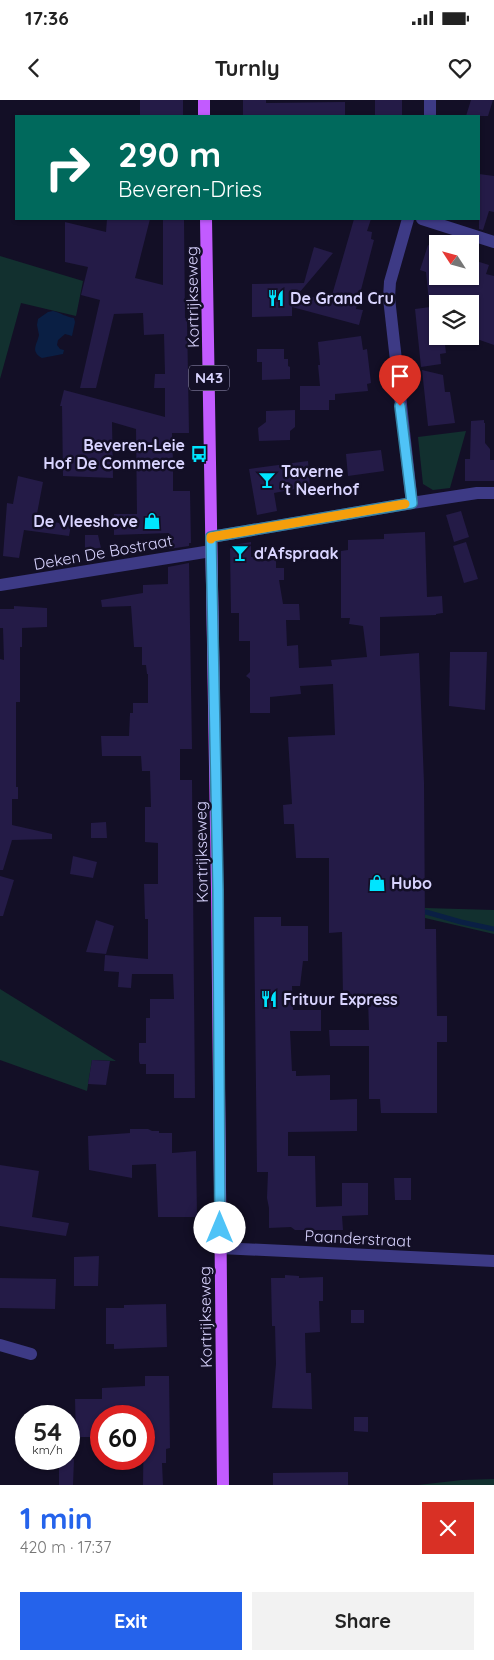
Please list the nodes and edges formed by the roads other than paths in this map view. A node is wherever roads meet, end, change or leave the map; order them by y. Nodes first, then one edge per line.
1 (204, 100) edge
2 (430, 100) edge
3 (204, 115) edge
4 (430, 115) edge
5 (206, 220) edge
6 (408, 220) edge
7 (425, 220) edge
8 (494, 242) edge
9 (494, 493) edge
10 (412, 503) junction
11 (211, 537) junction
12 (211, 551) junction
13 (0, 584) edge
14 (220, 1248) junction
15 (494, 1261) edge
16 (0, 1345) edge
17 (31, 1354) dead end
18 (223, 1485) edge

1 - 3 main road
2 - 4 street
5 - 11 main road, Kortrijkseweg / N43
6 - 10 street
7 - 8 street
9 - 10 street
10 - 11 street
11 - 12 main road, Kortrijkseweg / N43
12 - 13 street, Deken De Bostraat
12 - 14 main road, Kortrijkseweg / N43
14 - 15 street, Paanderstraat
14 - 18 main road, Kortrijkseweg / N43
16 - 17 street

